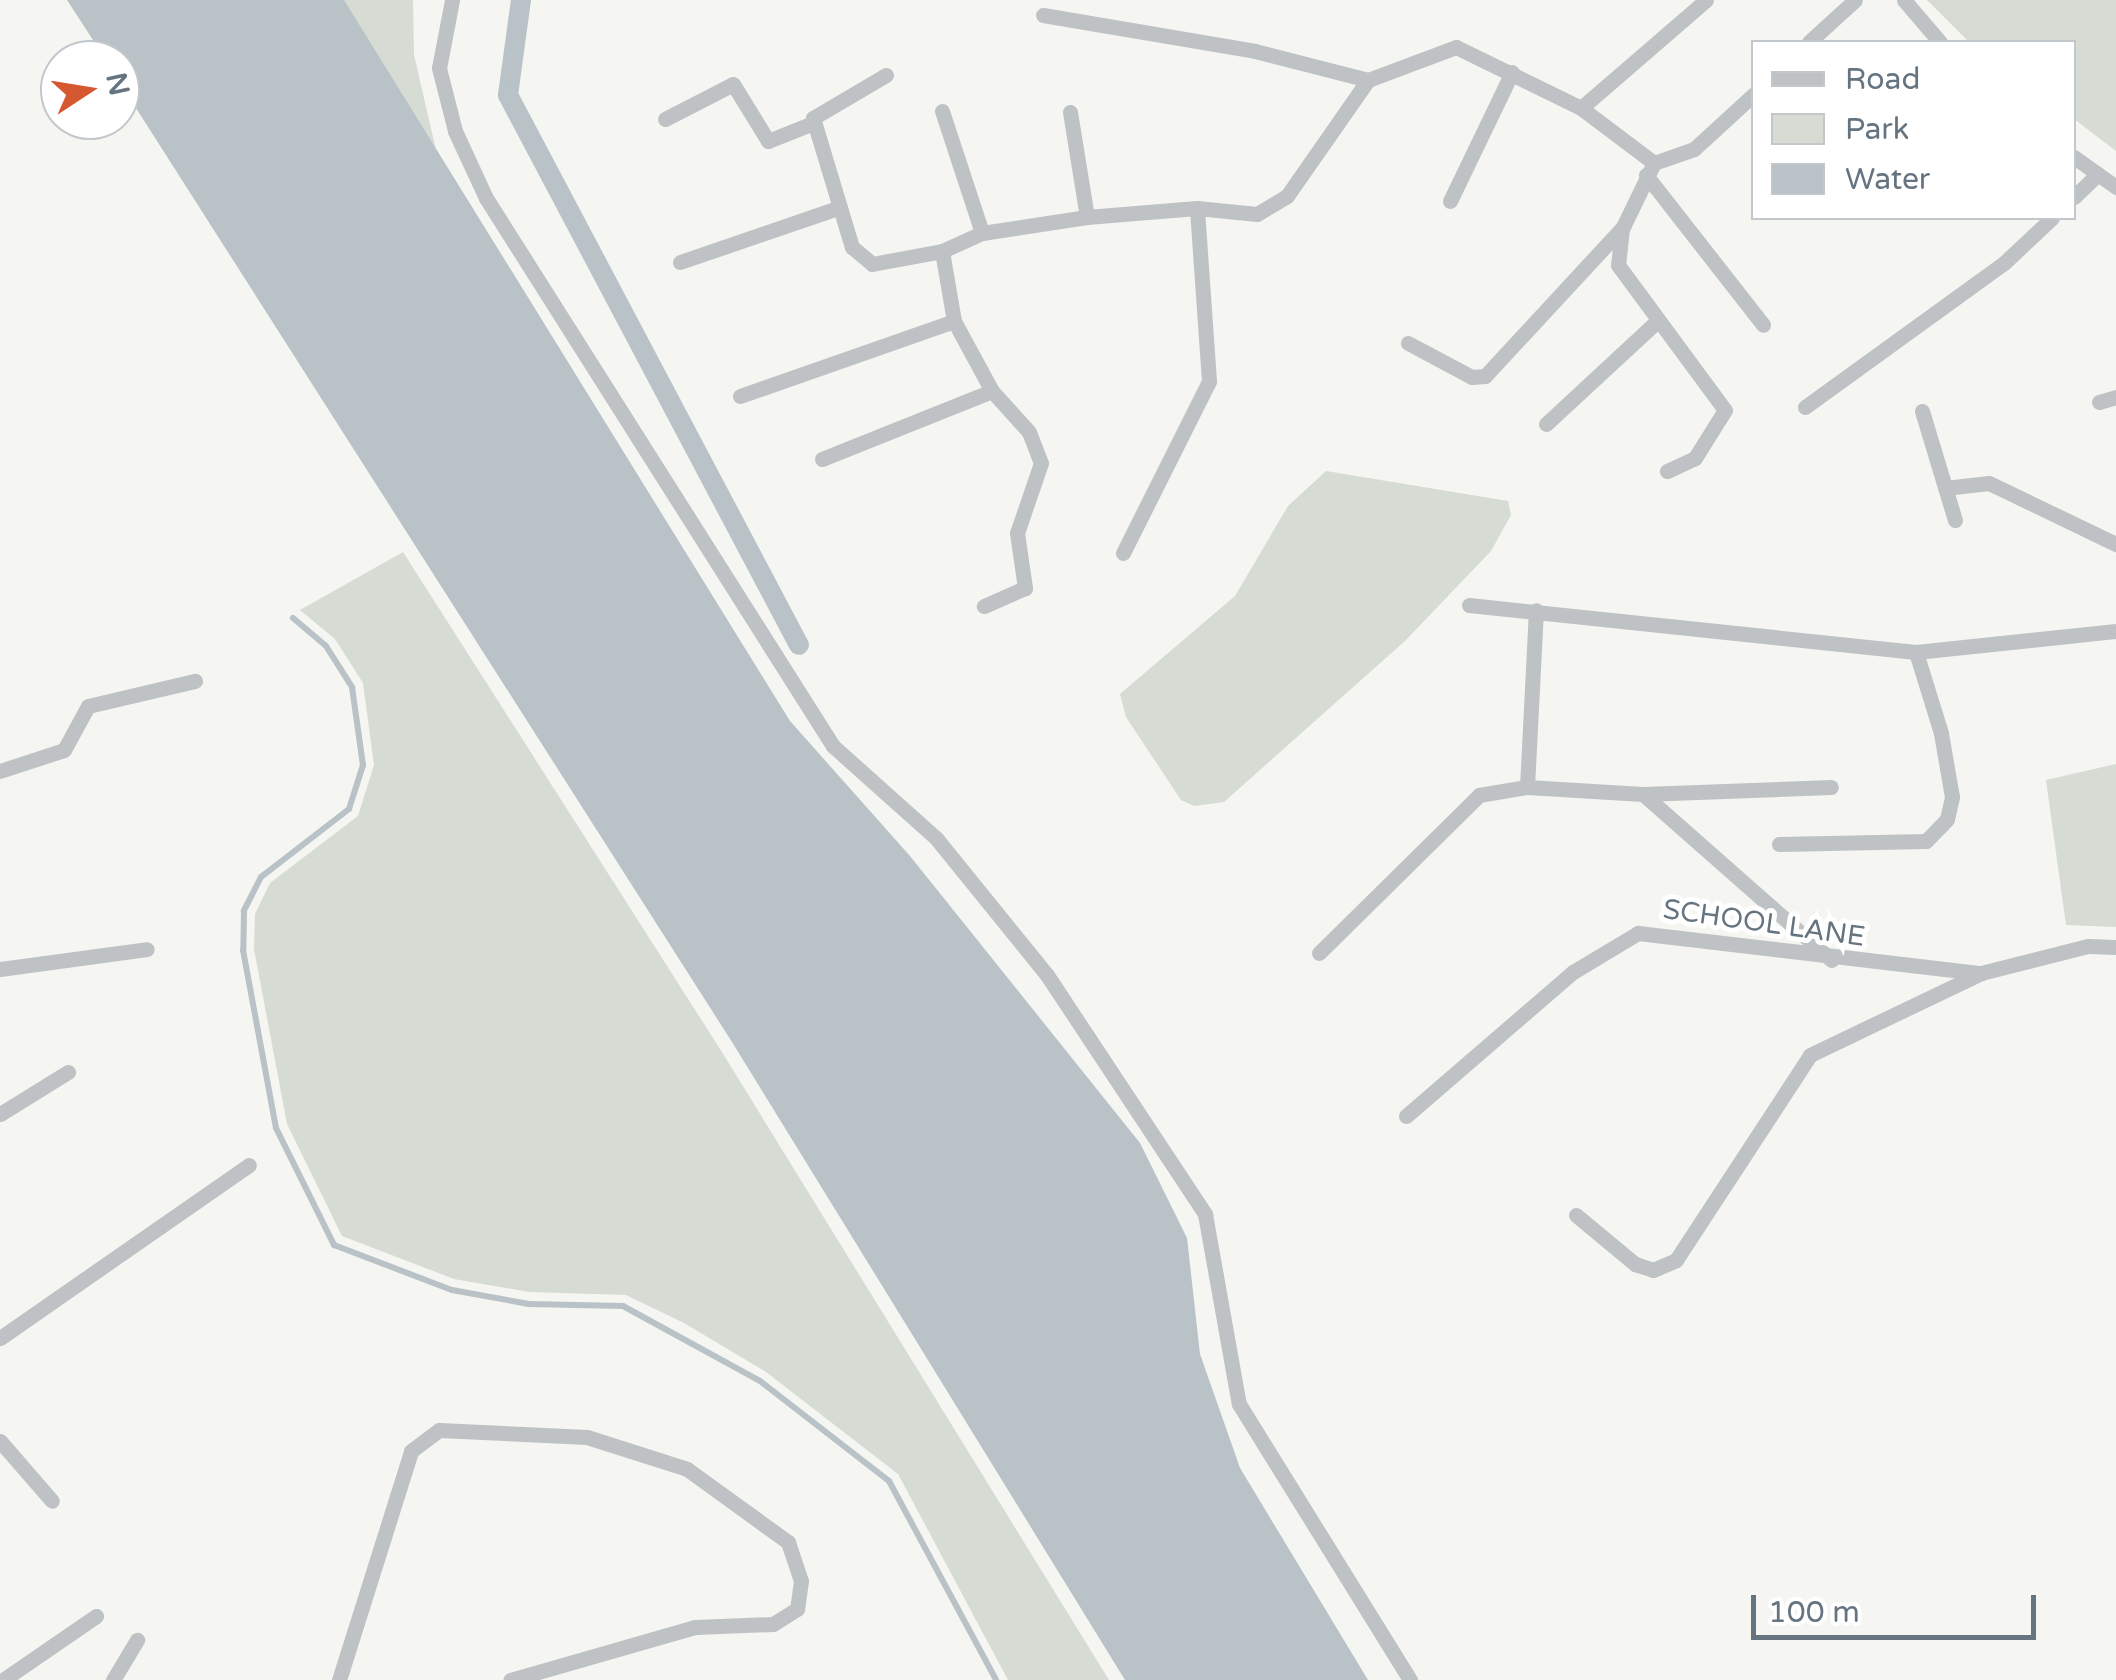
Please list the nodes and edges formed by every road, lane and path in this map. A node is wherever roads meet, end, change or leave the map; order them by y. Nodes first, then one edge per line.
1 (452, 0) edge
2 (1706, 0) edge
3 (1855, 0) edge
4 (1904, 0) edge
5 (1043, 15) dead end
6 (1811, 40) edge
7 (1938, 40) edge
8 (1512, 72) junction
9 (886, 75) dead end
10 (1368, 80) junction
11 (1751, 97) edge
12 (1581, 108) junction
13 (942, 112) dead end
14 (1070, 112) dead end
15 (665, 119) dead end
16 (813, 123) junction
17 (2076, 158) edge
18 (1650, 169) junction
19 (2098, 174) junction
20 (2116, 188) edge
21 (2076, 195) edge
22 (1450, 201) dead end
23 (838, 208) junction
24 (1197, 208) junction
25 (1087, 217) junction
26 (2050, 220) edge
27 (1623, 227) junction
28 (982, 233) junction
29 (942, 252) junction
30 (680, 262) dead end
31 (954, 321) junction
32 (1654, 324) junction
33 (1762, 326) dead end
34 (1408, 343) dead end
35 (992, 391) junction
36 (740, 396) dead end
37 (2116, 397) edge
38 (2099, 402) dead end
39 (1805, 407) dead end
40 (1922, 411) dead end
41 (1546, 424) dead end
42 (822, 459) dead end
43 (1667, 471) dead end
44 (1946, 488) junction
45 (1955, 520) dead end
46 (2116, 544) edge
47 (1123, 553) dead end
48 (1468, 605) dead end
49 (984, 606) dead end
50 (1536, 610) junction
51 (2116, 631) edge
52 (1916, 652) junction
53 (195, 681) dead end
54 (0, 771) edge
55 (1527, 787) junction
56 (1831, 787) dead end
57 (1644, 794) junction
58 (1779, 844) dead end
59 (2116, 948) edge
60 (147, 949) dead end
61 (1318, 953) dead end
62 (1831, 960) junction
63 (0, 970) edge
64 (1981, 973) junction
65 (68, 1072) dead end
66 (0, 1114) edge
67 (1406, 1116) dead end
68 (249, 1164) dead end
69 (1576, 1214) dead end
70 (0, 1338) edge
71 (0, 1441) edge
72 (52, 1502) dead end
73 (96, 1616) dead end
74 (138, 1640) dead end
75 (568, 1675) edge
76 (3, 1680) edge
77 (113, 1680) edge
78 (340, 1680) edge
79 (510, 1680) edge
80 (1410, 1680) edge

1 - 80 street
2 - 12 street
3 - 6 street
4 - 7 street
5 - 10 street
8 - 10 street
8 - 12 street
8 - 22 street
9 - 16 street
10 - 24 street
11 - 18 street
12 - 18 street
13 - 28 street
14 - 25 street
15 - 16 street
16 - 23 street
17 - 19 street
18 - 27 street
18 - 33 street
19 - 20 street
19 - 21 street
23 - 29 street
23 - 30 street
24 - 25 street
24 - 47 street
25 - 28 street
26 - 39 street
27 - 32 street
27 - 34 street
28 - 29 street
29 - 31 street
31 - 35 street
31 - 36 street
32 - 41 street
32 - 43 street
35 - 42 street
35 - 49 street
37 - 38 street
40 - 44 street
44 - 45 street
44 - 46 street
48 - 50 street
50 - 52 street
50 - 55 street
51 - 52 street
52 - 58 street
53 - 54 street
55 - 57 street
55 - 61 street
56 - 57 street
57 - 62 street
59 - 64 street, SCHOOL LANE
60 - 63 street
62 - 64 street, SCHOOL LANE
62 - 67 street, SCHOOL LANE
64 - 69 street
65 - 66 street
68 - 70 street
71 - 72 street
73 - 76 street
74 - 77 street
75 - 78 street
75 - 79 street

